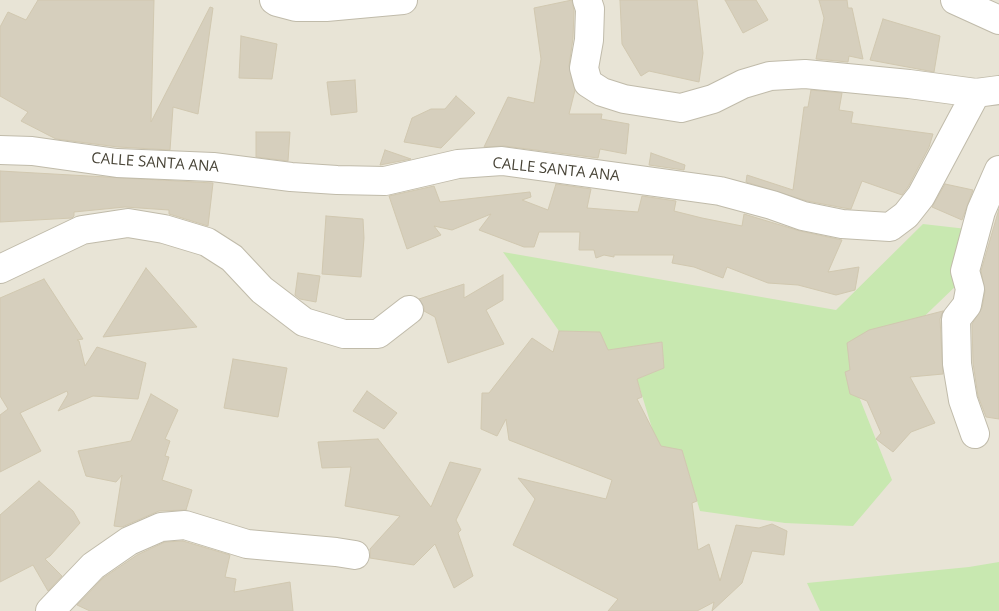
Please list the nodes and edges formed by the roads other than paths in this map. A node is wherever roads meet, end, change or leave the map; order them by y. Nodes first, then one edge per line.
1 (274, 0) edge
2 (403, 0) edge
3 (587, 0) edge
4 (955, 0) edge
5 (999, 20) edge
6 (988, 92) edge
7 (0, 131) edge
8 (0, 150) edge
9 (32, 151) junction
10 (999, 170) edge
11 (0, 269) edge
12 (409, 310) dead end
13 (975, 434) dead end
14 (355, 555) dead end
15 (50, 611) edge

1 - 2 street
3 - 6 street
4 - 5 street
6 - 9 street, CALLE SANTA ANA
7 - 9 street
8 - 9 street, CALLE SANTA ANA
10 - 13 street
11 - 12 street
14 - 15 street

